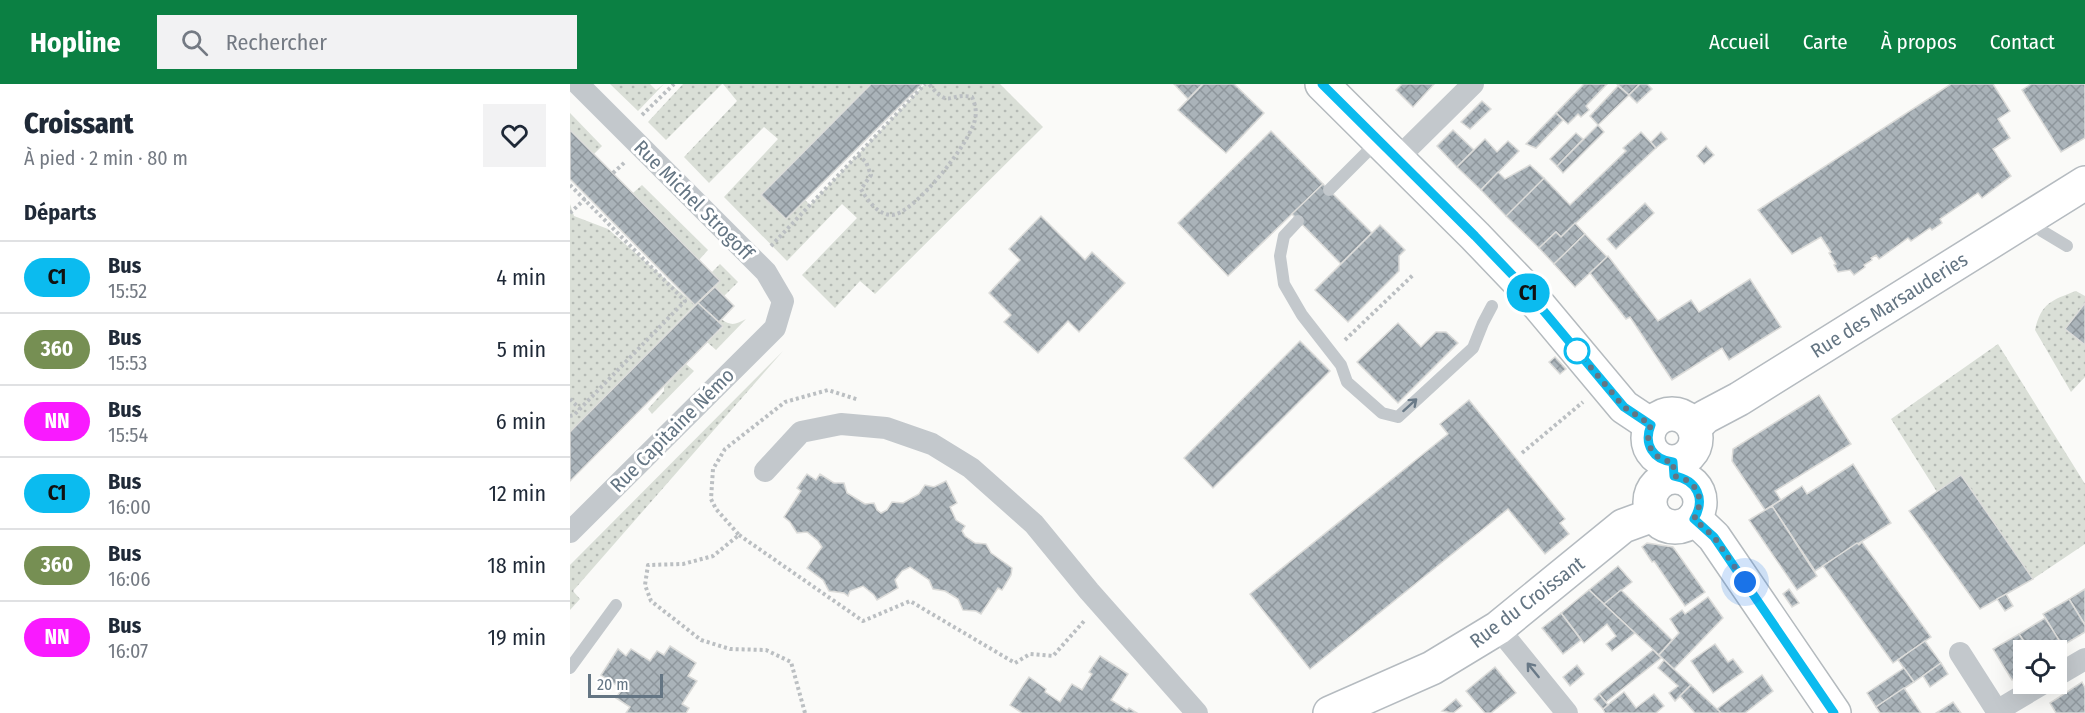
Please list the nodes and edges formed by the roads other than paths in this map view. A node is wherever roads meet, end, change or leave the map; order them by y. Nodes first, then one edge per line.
1 (578, 84) edge
2 (1322, 84) edge
3 (1473, 84) edge
4 (1388, 149) junction
5 (2085, 183) edge
6 (1329, 190) dead end
7 (1298, 221) dead end
8 (2042, 231) dead end
9 (2067, 246) dead end
10 (1492, 306) dead end
11 (775, 328) joint
12 (1651, 425) junction
13 (1694, 428) junction
14 (1674, 469) junction
15 (765, 471) dead end
16 (1653, 515) junction
17 (1694, 519) junction
18 (570, 532) edge
19 (616, 605) dead end
20 (1498, 628) junction
21 (1960, 654) dead end
22 (2085, 659) edge
23 (570, 668) edge
24 (2067, 670) edge
25 (2026, 694) edge
26 (1351, 708) edge
27 (1997, 712) edge
28 (1197, 713) edge
29 (1567, 713) edge
30 (1834, 713) edge

1 - 11 street, Rue Michel Strogoff
2 - 4 main road
3 - 4 street
4 - 6 lane
4 - 12 main road
5 - 13 main road, Rue des Marsauderies
7 -> 10 lane
8 - 9 lane
11 - 18 street, Rue Capitaine Némo
12 - 13 main road
12 - 14 main road
13 - 14 main road
14 - 16 main road
14 - 17 main road
15 - 28 street
16 - 17 main road
16 - 20 main road, Rue du Croissant
17 - 30 main road
19 - 23 lane
20 - 26 main road, Rue du Croissant
29 -> 20 street
21 - 27 street
22 - 24 street
25 - 27 street

